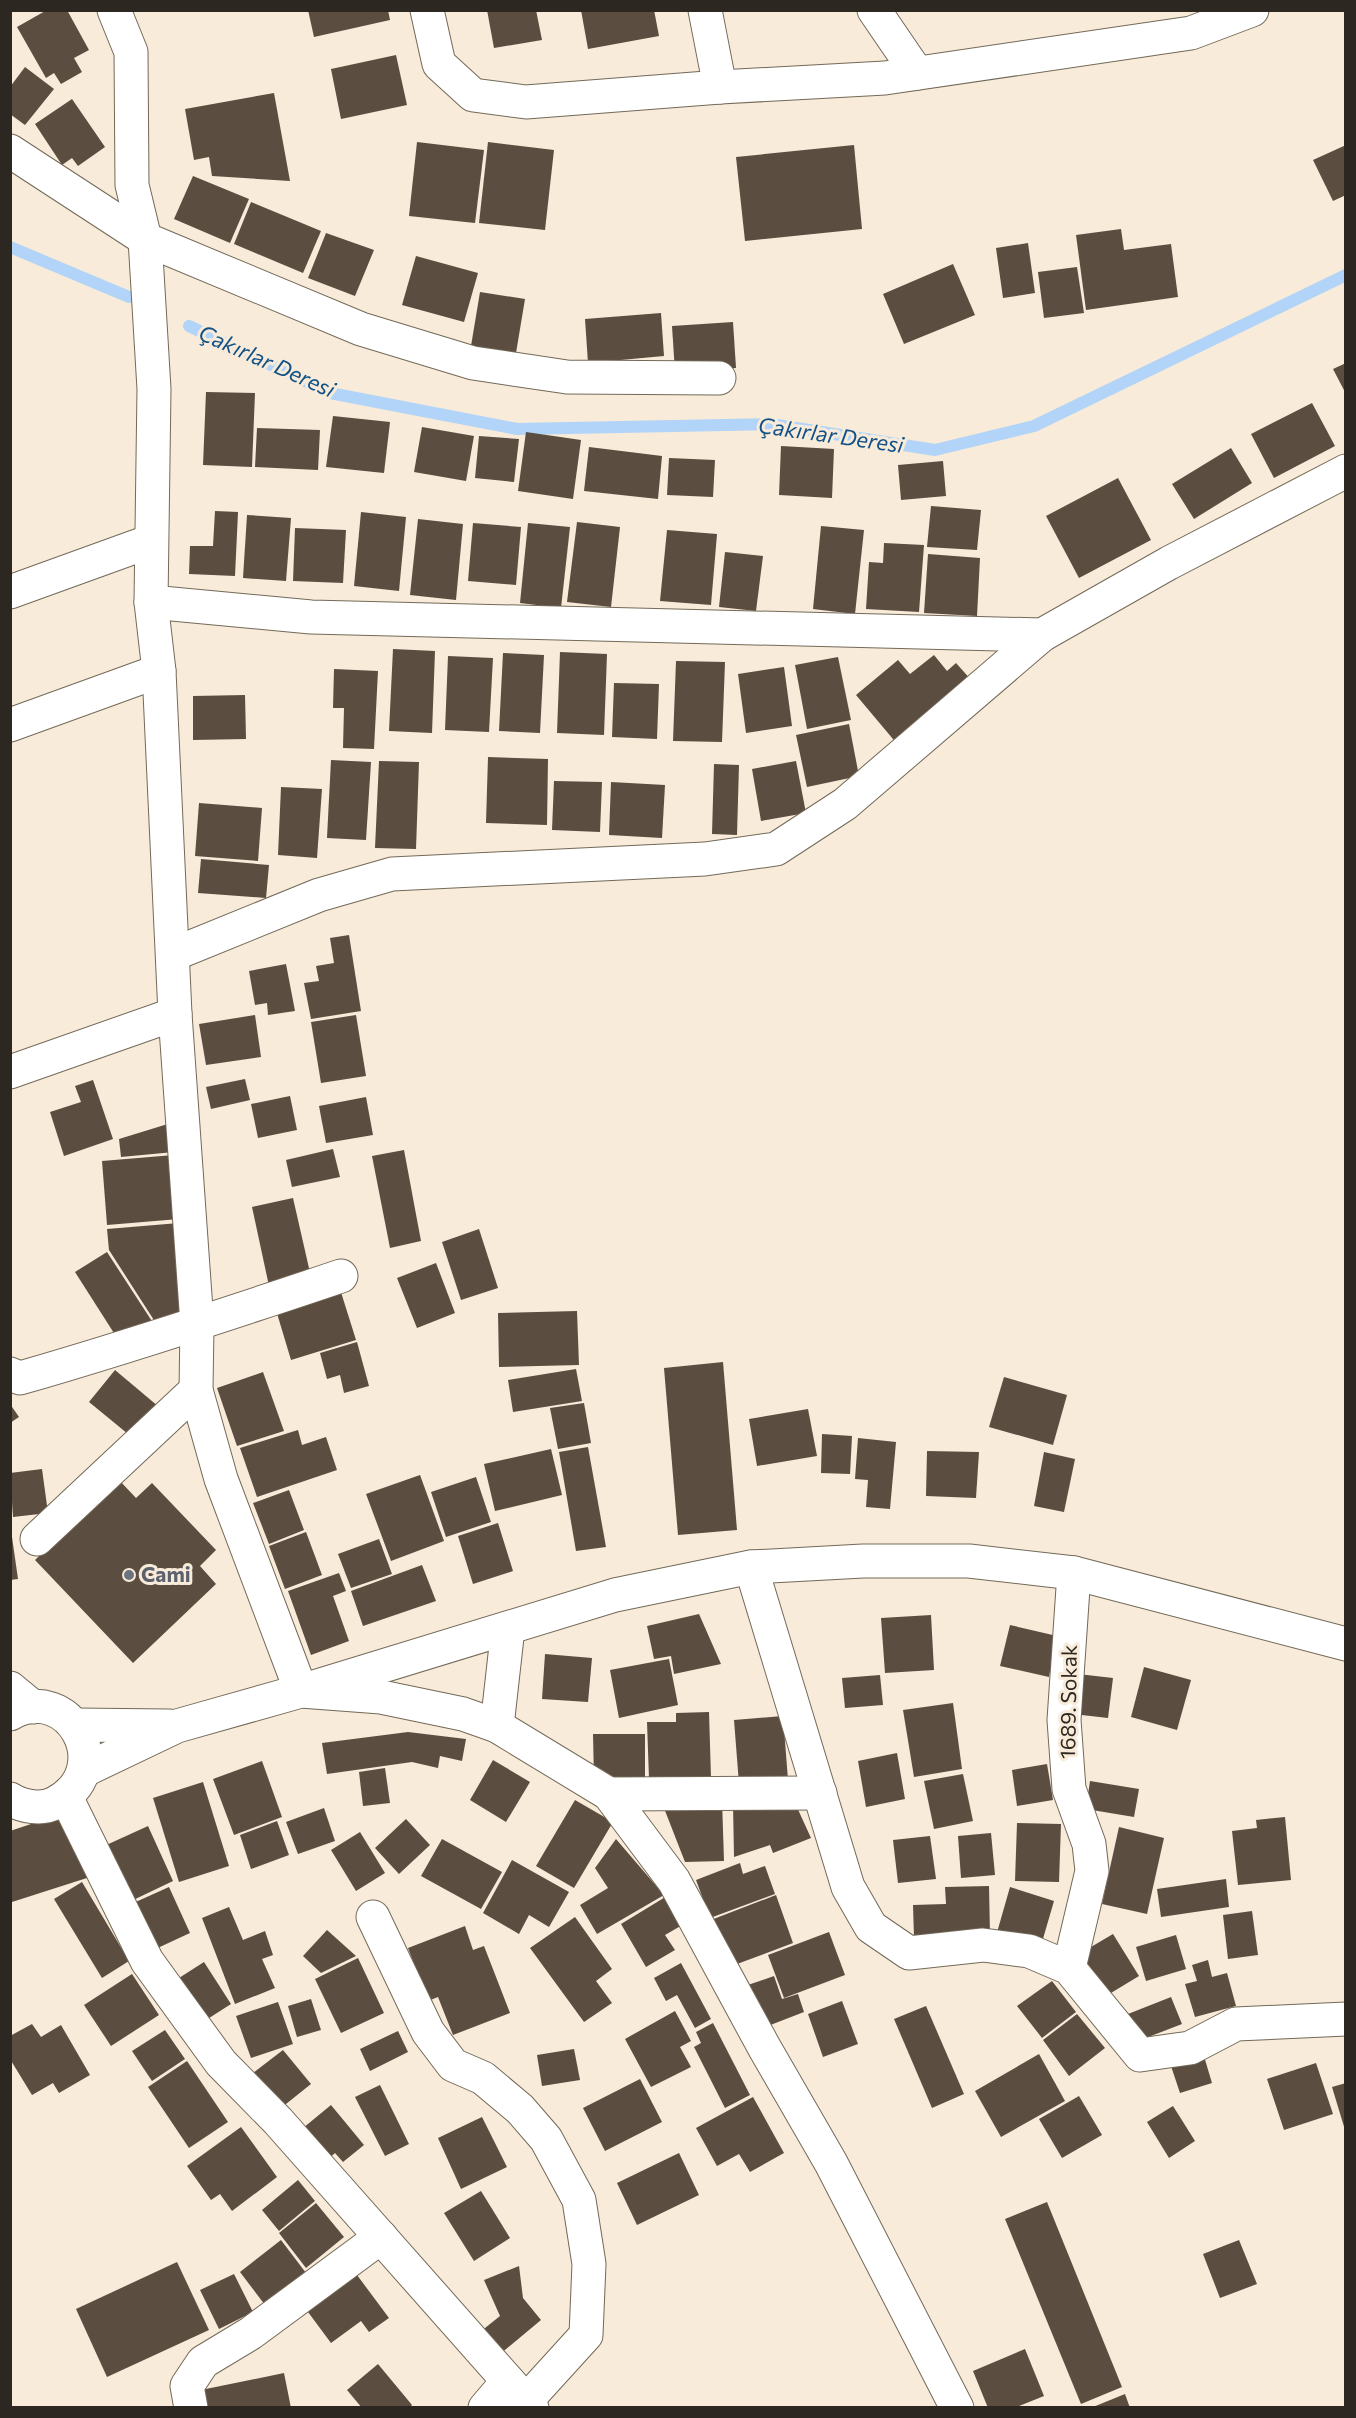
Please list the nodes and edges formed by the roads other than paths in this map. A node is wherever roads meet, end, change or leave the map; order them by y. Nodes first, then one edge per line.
1 (114, 10) edge
2 (427, 10) edge
3 (705, 10) edge
4 (874, 10) edge
5 (1252, 10) edge
6 (917, 73) junction
7 (720, 87) junction
8 (10, 151) edge
9 (145, 239) junction
10 (719, 378) dead end
11 (1346, 471) edge
12 (151, 541) junction
13 (10, 592) edge
14 (151, 602) junction
15 (1042, 635) junction
16 (159, 671) junction
17 (10, 725) edge
18 (174, 954) junction
19 (175, 1014) junction
20 (10, 1072) edge
21 (340, 1276) dead end
22 (197, 1324) junction
23 (10, 1374) edge
24 (196, 1390) junction
25 (37, 1539) dead end
26 (751, 1567) junction
27 (1074, 1573) junction
28 (508, 1628) junction
29 (1346, 1644) edge
30 (301, 1691) junction
31 (18, 1703) edge
32 (75, 1725) junction
33 (177, 1726) junction
34 (496, 1726) junction
35 (85, 1770) junction
36 (820, 1793) junction
37 (609, 1794) junction
38 (66, 1797) junction
39 (13, 1803) edge
40 (373, 1917) dead end
41 (1069, 1968) junction
42 (1346, 2019) edge
43 (381, 2237) junction
44 (522, 2396) edge
45 (191, 2408) edge
46 (485, 2408) edge
47 (957, 2408) edge

1 - 9 street
2 - 7 street
3 - 7 street
4 - 6 street
5 - 6 street
6 - 7 street
8 - 9 street
9 - 10 street
9 - 12 street
11 - 15 street
12 - 13 street
12 - 14 street
14 - 15 street
14 - 16 street
15 - 18 street
16 - 17 street
16 - 18 street
18 - 19 street
19 - 20 street
19 - 22 street
21 - 22 street
22 - 23 street
22 - 24 street
24 - 25 street
24 - 30 street
26 - 27 street
26 - 28 street
26 - 36 street
27 - 29 street
27 - 41 street, 1689. Sokak
28 - 30 street
28 - 34 street
30 - 33 street
30 - 34 street
31 - 32 street
32 - 33 street
32 - 35 street
33 - 35 street
34 - 37 street
35 - 38 street
36 - 37 street
36 - 41 street
37 - 47 street
38 - 39 street
38 - 43 street
40 - 44 street
41 - 42 street
43 - 44 street
43 - 45 street
44 - 46 street

